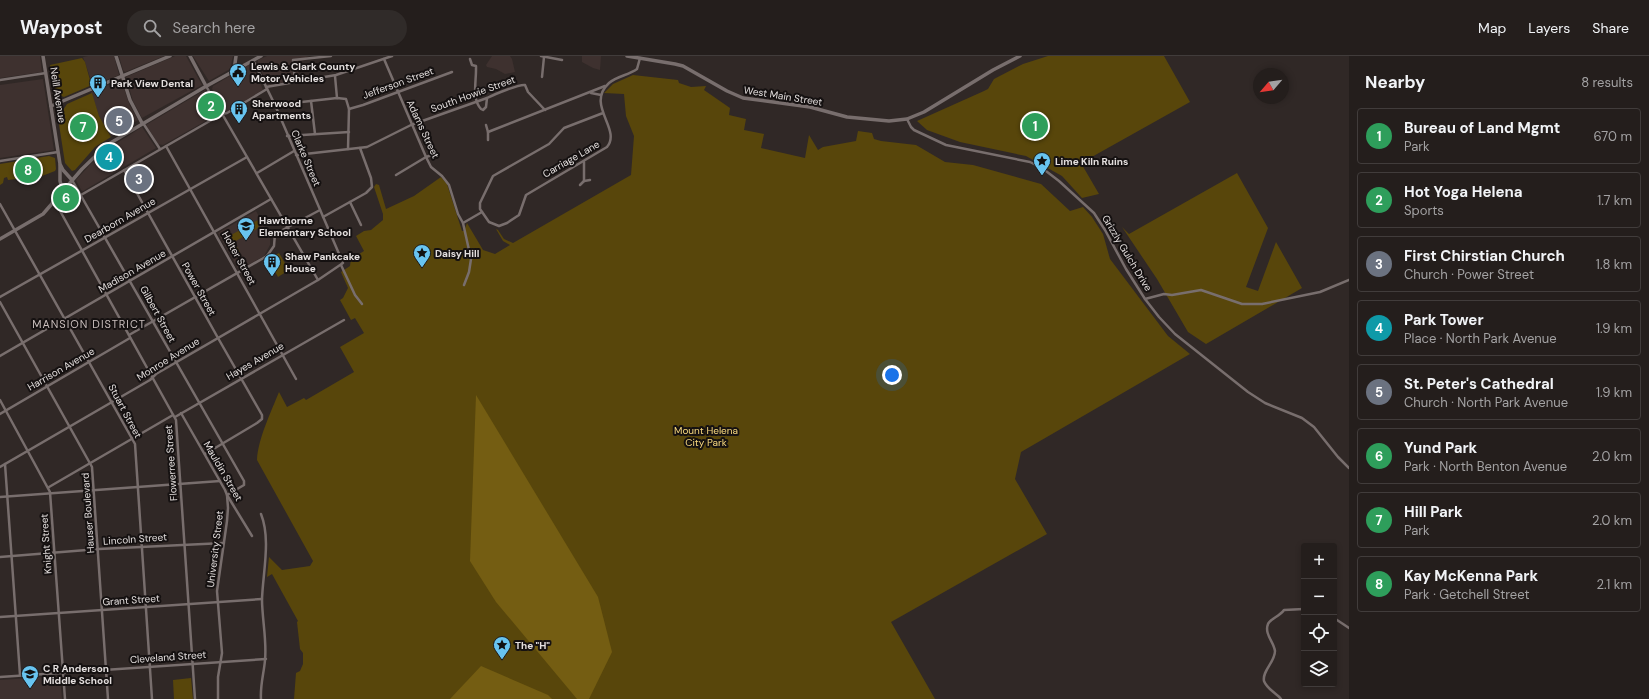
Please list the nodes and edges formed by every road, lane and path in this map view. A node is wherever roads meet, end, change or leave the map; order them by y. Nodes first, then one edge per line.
1 (44, 56) edge
2 (116, 56) edge
3 (170, 56) edge
4 (190, 56) edge
5 (236, 56) edge
6 (261, 56) edge
7 (331, 56) edge
8 (392, 56) edge
9 (542, 56) edge
10 (627, 56) edge
11 (1020, 56) edge
12 (640, 58) junction
13 (384, 59) junction
14 (253, 60) junction
15 (470, 60) dead end
16 (562, 60) dead end
17 (234, 71) junction
18 (452, 72) dead end
19 (46, 73) junction
20 (123, 76) junction
21 (335, 76) junction
22 (542, 77) dead end
23 (0, 80) edge
24 (295, 82) junction
25 (206, 86) junction
26 (606, 86) junction
27 (266, 88) junction
28 (397, 92) junction
29 (588, 94) junction
30 (601, 95) junction
31 (337, 98) junction
32 (485, 99) junction
33 (311, 101) junction
34 (274, 105) junction
35 (51, 106) junction
36 (349, 109) junction
37 (545, 110) junction
38 (603, 113) junction
39 (222, 114) junction
40 (907, 119) junction
41 (142, 123) junction
42 (411, 125) junction
43 (486, 125) dead end
44 (349, 132) junction
45 (488, 132) junction
46 (315, 134) junction
47 (287, 136) junction
48 (488, 140) dead end
49 (166, 146) junction
50 (360, 148) junction
51 (160, 149) junction
52 (348, 149) junction
53 (58, 152) junction
54 (295, 153) junction
55 (435, 154) dead end
56 (247, 157) junction
57 (426, 157) junction
58 (0, 161) edge
59 (584, 162) junction
60 (60, 164) junction
61 (124, 170) junction
62 (257, 174) junction
63 (396, 175) dead end
64 (72, 180) junction
65 (590, 180) dead end
66 (584, 181) junction
67 (580, 184) dead end
68 (191, 188) junction
69 (63, 192) junction
70 (81, 194) junction
71 (271, 199) junction
72 (350, 202) junction
73 (0, 204) edge
74 (320, 210) junction
75 (482, 212) junction
76 (148, 213) junction
77 (323, 217) junction
78 (463, 223) junction
79 (361, 225) dead end
80 (287, 227) junction
81 (15, 231) junction
82 (216, 232) junction
83 (106, 238) junction
84 (0, 239) edge
85 (82, 251) junction
86 (172, 257) junction
87 (342, 264) junction
88 (238, 273) junction
89 (40, 275) junction
90 (318, 280) junction
91 (1349, 280) edge
92 (130, 281) junction
93 (464, 285) dead end
94 (106, 295) junction
95 (0, 297) edge
96 (196, 298) junction
97 (1145, 299) junction
98 (0, 302) edge
99 (362, 304) dead end
100 (261, 314) junction
101 (64, 318) junction
102 (344, 320) dead end
103 (153, 322) junction
104 (129, 337) junction
105 (218, 338) junction
106 (22, 342) junction
107 (283, 355) junction
108 (0, 356) edge
109 (89, 362) junction
110 (176, 362) junction
111 (152, 378) junction
112 (241, 379) junction
113 (296, 379) dead end
114 (47, 386) junction
115 (0, 400) edge
116 (112, 402) junction
117 (198, 403) junction
118 (6, 410) junction
119 (181, 413) junction
120 (0, 414) edge
121 (174, 416) junction
122 (70, 427) junction
123 (133, 439) junction
124 (222, 445) junction
125 (29, 451) junction
126 (205, 454) junction
127 (91, 463) junction
128 (6, 464) junction
129 (0, 467) edge
130 (1349, 468) edge
131 (220, 481) junction
132 (180, 483) junction
133 (49, 487) junction
134 (138, 487) junction
135 (95, 490) junction
136 (51, 494) junction
137 (227, 495) junction
138 (0, 497) edge
139 (8, 497) junction
140 (261, 514) dead end
141 (252, 536) dead end
142 (224, 543) junction
143 (184, 544) junction
144 (142, 547) junction
145 (99, 549) junction
146 (55, 553) junction
147 (12, 556) junction
148 (0, 557) edge
149 (262, 599) junction
150 (217, 602) junction
151 (188, 604) junction
152 (146, 607) junction
153 (1301, 609) edge
154 (102, 610) junction
155 (59, 613) junction
156 (16, 616) junction
157 (0, 617) edge
158 (1337, 620) edge
159 (1349, 628) edge
160 (266, 659) junction
161 (221, 662) junction
162 (192, 663) junction
163 (150, 666) junction
164 (106, 669) junction
165 (63, 672) junction
166 (20, 675) junction
167 (0, 677) edge
168 (64, 699) edge
169 (108, 699) edge
170 (152, 699) edge
171 (195, 699) edge
172 (218, 699) edge
173 (262, 699) edge
174 (1281, 699) edge

1 - 19 street, Neill Avenue
2 - 20 street
3 - 20 street
4 - 25 street
5 - 17 street
6 - 14 street
7 - 24 street
8 - 13 street
9 - 16 street
9 - 22 street
10 - 12 street, West Main Street
11 - 40 street, West Main Street
12 - 26 street
12 - 40 street, West Main Street
13 - 21 street
13 - 28 street, Adams Street
14 - 17 street
14 - 27 street, Clarke Street
15 - 32 street
17 - 25 street
18 - 28 street, Jefferson Street
19 - 23 street
19 - 35 street, Neill Avenue
20 - 35 street
20 - 41 street
21 - 24 street
21 - 31 street
24 - 27 street
25 - 39 street
25 - 41 street
26 - 29 street
26 - 30 street
27 - 34 street, Clarke Street
27 - 39 street
28 - 36 street, Jefferson Street
28 - 42 street, Adams Street
29 - 30 street
29 - 37 street
30 - 38 street, Carriage Lane
31 - 33 street
31 - 36 street
32 - 37 street, South Howie Street
32 - 42 street, South Howie Street
33 - 34 street
33 - 46 street
34 - 47 street, Clarke Street
35 - 53 street, Neill Avenue
36 - 44 street
37 - 45 street
38 - 59 street, Carriage Lane
38 - 75 street
39 - 49 street
39 - 56 street
40 - 97 street, Grizzly Gulch Drive
41 - 51 street
41 - 64 street
42 - 50 street, South Howie Street
42 - 57 street, Adams Street
43 - 45 street
44 - 46 street
44 - 52 street
45 - 48 street
46 - 47 street
47 - 54 street, Clarke Street
49 - 51 street
49 - 68 street, Holter Street
50 - 52 street, South Howie Street
50 - 72 street
51 - 61 street
52 - 54 street, South Howie Street
53 - 58 street
53 - 60 street, Neill Avenue
54 - 62 street
54 - 74 street, Clarke Street
55 - 57 street
56 - 62 street
56 - 68 street, Dearborn Avenue
57 - 63 street
57 - 78 street, Adams Street
59 - 66 street
59 - 75 street, Carriage Lane
60 - 64 street, Neill Avenue
60 - 69 street
61 - 70 street
61 - 76 street, Power Street
62 - 71 street
64 - 69 street
64 - 70 street, Gilbert Street
65 - 66 street
66 - 67 street
68 - 76 street, Dearborn Avenue
68 - 82 street, Holter Street
69 - 81 street
70 - 83 street, Gilbert Street
70 - 85 street, Flowerree Street
71 - 80 street
71 - 82 street, Madison Avenue
72 - 77 street
72 - 79 street
73 - 81 street, Stuart Street
74 - 77 street, Clarke Street
74 - 80 street, Harrison Avenue
75 - 78 street
76 - 83 street, Dearborn Avenue
76 - 86 street, Power Street
77 - 87 street, Clarke Street
78 - 93 street, Adams Street
80 - 88 street, Harrison Avenue
80 - 90 street
81 - 84 street
81 - 89 street, Stuart Street
82 - 86 street, Madison Avenue
82 - 88 street, Holter Street
83 - 85 street, Dearborn Avenue
83 - 92 street, Gilbert Street
85 - 89 street, Dearborn Avenue
85 - 94 street, Flowerree Street
86 - 92 street, Madison Avenue
86 - 96 street, Power Street
87 - 90 street, Monroe Avenue
87 - 99 street, Clarke Street
88 - 96 street, Harrison Avenue
88 - 100 street, Holter Street
89 - 95 street, Dearborn Avenue
89 - 101 street, Stuart Street
90 - 100 street, Monroe Avenue
91 - 97 street
92 - 94 street, Madison Avenue
92 - 103 street, Gilbert Street
94 - 101 street, Madison Avenue
94 - 104 street, Flowerree Street
96 - 103 street, Harrison Avenue
96 - 105 street, Power Street
97 - 130 street, Grizzly Gulch Drive
98 - 106 street, Hauser Boulevard
100 - 105 street, Monroe Avenue
100 - 107 street, Holter Street
101 - 106 street, Madison Avenue
101 - 109 street, Stuart Street
102 - 107 street, Hayes Avenue
103 - 104 street, Harrison Avenue
103 - 110 street, Gilbert Street
104 - 109 street, Harrison Avenue
104 - 111 street, Flowerree Street
105 - 110 street, Monroe Avenue
105 - 112 street, Power Street
106 - 108 street, Madison Avenue
106 - 114 street, Hauser Boulevard
107 - 112 street, Hayes Avenue
107 - 113 street, Holter Street
109 - 114 street, Harrison Avenue
109 - 116 street, Stuart Street
110 - 111 street, Monroe Avenue
110 - 117 street, Gilbert Street
111 - 116 street, Monroe Avenue
111 - 121 street, Flowerree Street
112 - 117 street, Hayes Avenue
112 - 124 street, Power Street
114 - 118 street, Harrison Avenue
114 - 122 street, Hauser Boulevard
115 - 118 street, Knight Street
116 - 122 street, Monroe Avenue
116 - 123 street, Stuart Street
117 - 119 street, Hayes Avenue
117 - 124 street, Gilbert Street
118 - 120 street, Harrison Avenue
118 - 125 street, Knight Street
119 - 121 street, Hayes Avenue
119 - 126 street, Mauldin Street
121 - 123 street, Hayes Avenue
121 - 132 street, Flowerree Street
122 - 125 street, Monroe Avenue
122 - 127 street, Hauser Boulevard
123 - 127 street, Hayes Avenue
123 - 134 street, Stuart Street
124 - 126 street
124 - 137 street, Gilbert Street
125 - 128 street, Monroe Avenue
125 - 133 street, Knight Street
126 - 131 street, Mauldin Street
127 - 133 street, Hayes Avenue
127 - 135 street, Hauser Boulevard
128 - 129 street, Monroe Avenue
128 - 139 street
131 - 132 street
131 - 137 street, Mauldin Street
132 - 134 street
132 - 143 street, Flowerree Street
133 - 136 street, Knight Street
134 - 135 street
134 - 144 street, Stuart Street
135 - 136 street
135 - 145 street, Hauser Boulevard
136 - 139 street
136 - 146 street, Knight Street
137 - 141 street, Mauldin Street
137 - 142 street, University Street
138 - 139 street
139 - 147 street
140 - 149 street
142 - 143 street, Lincoln Street
142 - 150 street, University Street
143 - 144 street, Lincoln Street
143 - 151 street, Flowerree Street
144 - 145 street, Lincoln Street
144 - 152 street, Stuart Street
145 - 146 street, Lincoln Street
145 - 154 street, Hauser Boulevard
146 - 147 street, Lincoln Street
146 - 155 street, Knight Street
147 - 148 street, Lincoln Street
147 - 156 street
149 - 150 street, Grant Street
149 - 160 street
150 - 151 street, Grant Street
150 - 161 street, University Street
151 - 152 street, Grant Street
151 - 162 street, Flowerree Street
152 - 154 street, Grant Street
152 - 163 street, Stuart Street
153 - 174 street
154 - 155 street, Grant Street
154 - 164 street, Hauser Boulevard
155 - 156 street, Grant Street
155 - 165 street, Knight Street
156 - 157 street, Grant Street
156 - 166 street
158 - 159 street
160 - 161 street, Cleveland Street
160 - 173 street
161 - 162 street, Cleveland Street
161 - 172 street, University Street
162 - 163 street, Cleveland Street
162 - 171 street, Flowerree Street
163 - 164 street, Cleveland Street
163 - 170 street, Stuart Street
164 - 165 street, Cleveland Street
164 - 169 street, Hauser Boulevard
165 - 166 street, Cleveland Street
165 - 168 street, Knight Street
166 - 167 street, Cleveland Street

